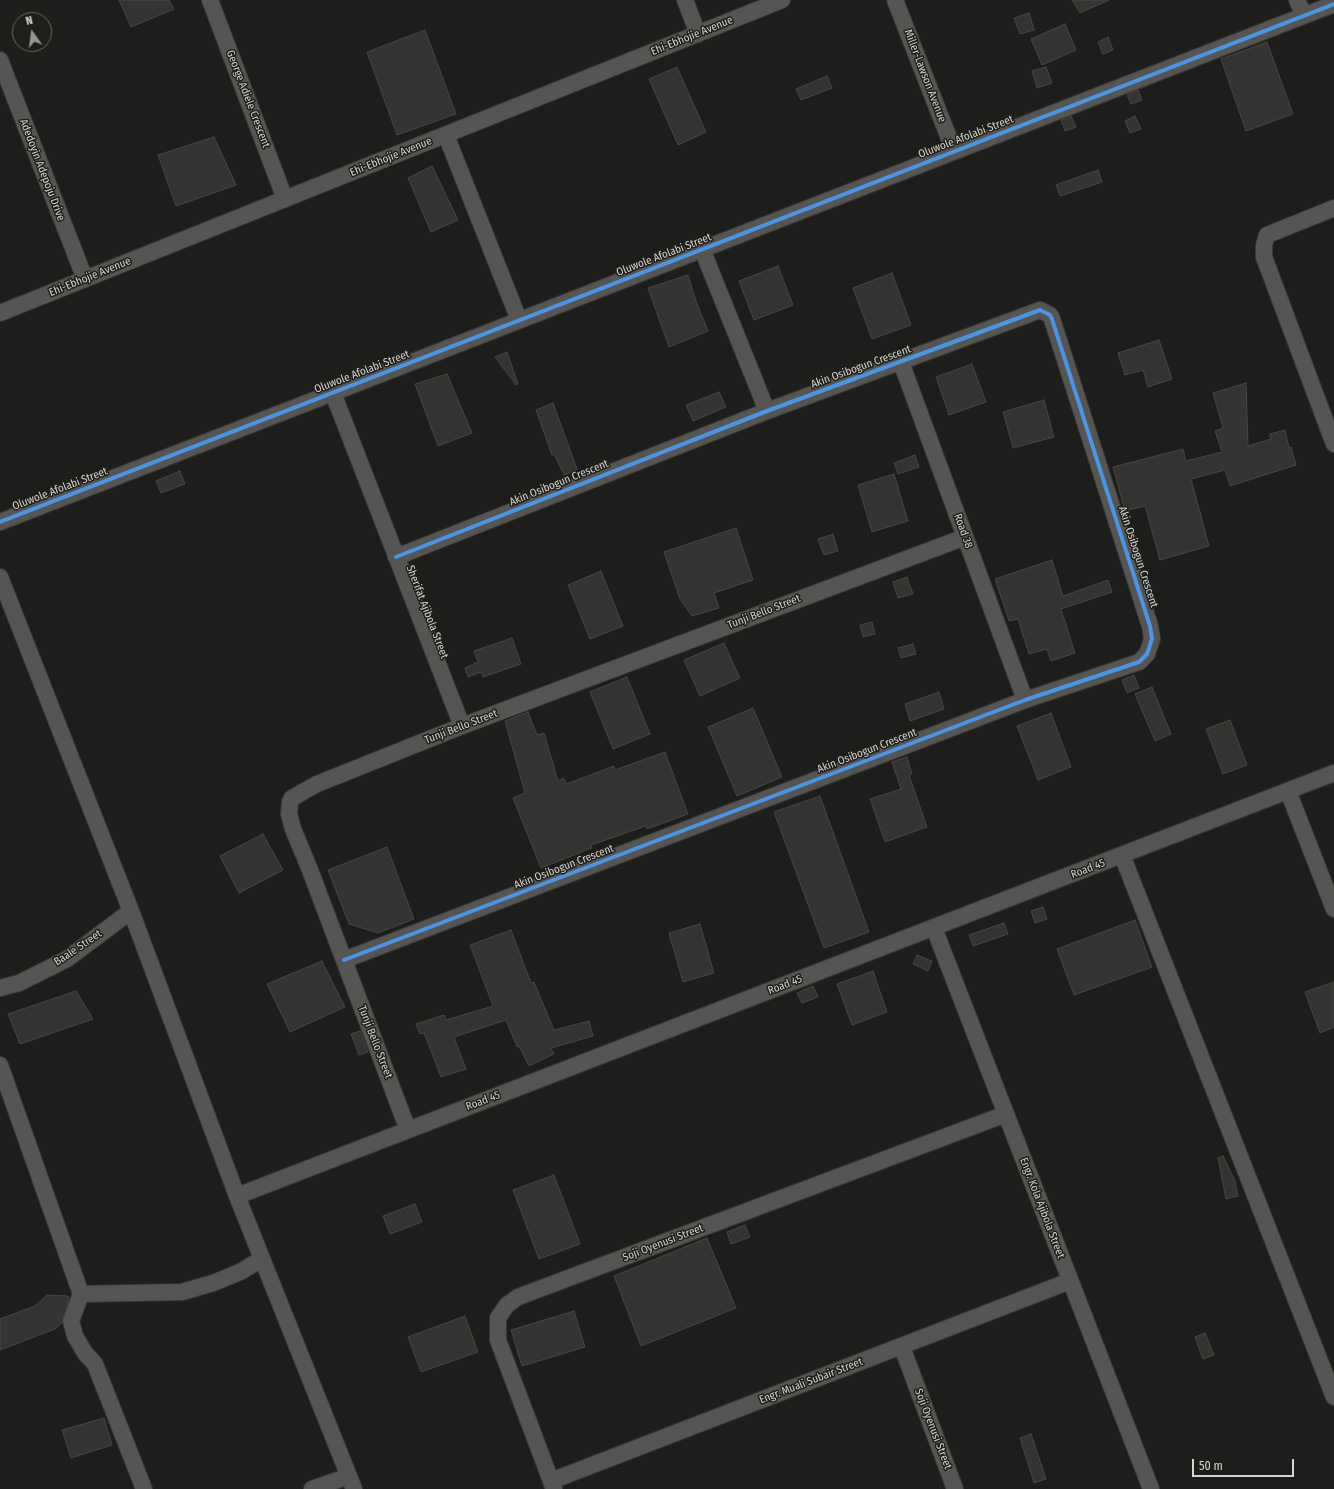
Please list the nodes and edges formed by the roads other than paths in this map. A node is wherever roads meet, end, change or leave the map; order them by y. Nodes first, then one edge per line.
1 (210, 0) edge
2 (685, 0) edge
3 (782, 0) edge
4 (895, 0) edge
5 (1297, 0) edge
6 (1334, 4) edge
7 (1304, 15) junction
8 (698, 34) junction
9 (0, 60) edge
10 (446, 135) junction
11 (954, 151) junction
12 (285, 199) junction
13 (1334, 208) edge
14 (702, 249) junction
15 (85, 279) junction
16 (0, 313) edge
17 (519, 320) junction
18 (901, 362) junction
19 (333, 393) junction
20 (767, 411) junction
21 (1334, 444) edge
22 (0, 522) edge
23 (965, 536) junction
24 (396, 557) junction
25 (0, 577) edge
26 (1025, 700) junction
27 (462, 726) junction
28 (1334, 773) edge
29 (1288, 791) junction
30 (1122, 855) junction
31 (1334, 909) edge
32 (131, 911) junction
33 (934, 928) junction
34 (344, 960) junction
35 (0, 988) edge
36 (0, 1065) edge
37 (1006, 1114) junction
38 (408, 1130) junction
39 (237, 1196) junction
40 (262, 1259) junction
41 (1070, 1281) junction
42 (81, 1294) junction
43 (902, 1347) junction
44 (1334, 1397) edge
45 (352, 1482) edge
46 (553, 1485) edge
47 (144, 1489) edge
48 (312, 1489) edge
49 (955, 1489) edge
50 (1151, 1489) edge

1 - 12 street, George Adiele Crescent
2 - 8 street
3 - 8 street, Ehi-Ebhojie Avenue
4 - 11 street, Miller-Lawson Avenue
5 - 7 street
6 - 7 street, Oluwole Afolabi Street
7 - 11 street, Oluwole Afolabi Street
8 - 10 street, Ehi-Ebhojie Avenue
9 - 15 street, Adedoyin Adepoju Drive
10 - 12 street, Ehi-Ebhojie Avenue
10 - 17 street
11 - 14 street, Oluwole Afolabi Street
12 - 15 street, Ehi-Ebhojie Avenue
13 - 21 street
14 - 17 street, Oluwole Afolabi Street
14 - 20 street
15 - 16 street, Ehi-Ebhojie Avenue
17 - 19 street, Oluwole Afolabi Street
18 - 20 street, Akin Osibogun Crescent
18 - 23 street, Road 38
18 - 26 street, Akin Osibogun Crescent
19 - 22 street, Oluwole Afolabi Street
19 - 24 street, Sherifat Ajibola Street
20 - 24 street, Akin Osibogun Crescent
23 - 26 street, Road 38
23 - 27 street, Tunji Bello Street
24 - 27 street, Sherifat Ajibola Street
25 - 32 street
26 - 34 street, Akin Osibogun Crescent
27 - 34 street, Tunji Bello Street
28 - 29 street, Road 45
29 - 30 street, Road 45
29 - 31 street
30 - 33 street, Road 45
30 - 44 street
32 - 35 street, Baale Street
32 - 39 street
33 - 37 street, Engr. Kola Ajibola Street
33 - 38 street, Road 45
34 - 38 street, Tunji Bello Street
36 - 42 street
37 - 41 street, Engr. Kola Ajibola Street
37 - 46 street, Soji Oyenusi Street
38 - 39 street, Road 45
39 - 40 street
40 - 42 street
40 - 45 street
41 - 43 street, Engr. Muali Subair Street
41 - 50 street, Engr. Kola Ajibola Street
42 - 47 street
43 - 46 street, Engr. Muali Subair Street
43 - 49 street, Soji Oyenusi Street
45 - 48 street

